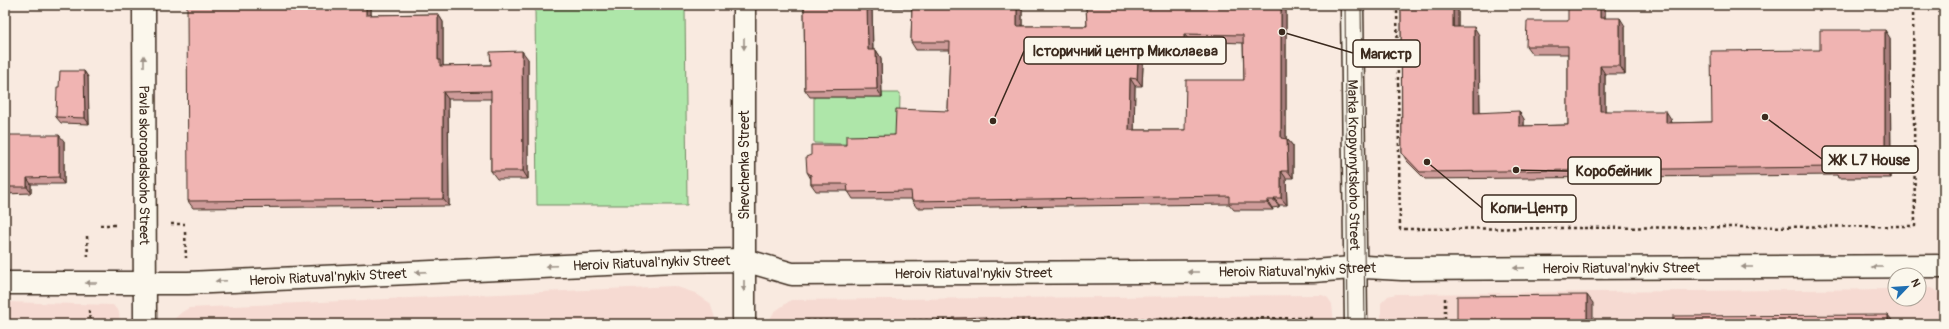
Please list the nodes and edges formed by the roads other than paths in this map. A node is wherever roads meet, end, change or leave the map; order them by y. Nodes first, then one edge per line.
1 (144, 5) edge
2 (744, 5) edge
3 (1352, 5) edge
4 (744, 260) junction
5 (1944, 266) edge
6 (1356, 268) junction
7 (145, 282) junction
8 (5, 283) edge
9 (144, 324) edge
10 (744, 324) edge
11 (1356, 324) edge

7 -> 1 street, Pavla skoropadskoho Street
2 -> 4 street, Shevchenka Street
3 - 6 street, Marka Kropyvnytskoho Street
6 -> 4 street, Heroiv Riatuval'nykiv Street
4 -> 7 street, Heroiv Riatuval'nykiv Street
4 -> 10 street, Shevchenka Street
5 -> 6 street, Heroiv Riatuval'nykiv Street
6 - 11 street, Marka Kropyvnytskoho Street
7 -> 8 street, Heroiv Riatuval'nykiv Street
7 - 9 street, Pavla skoropadskoho Street

